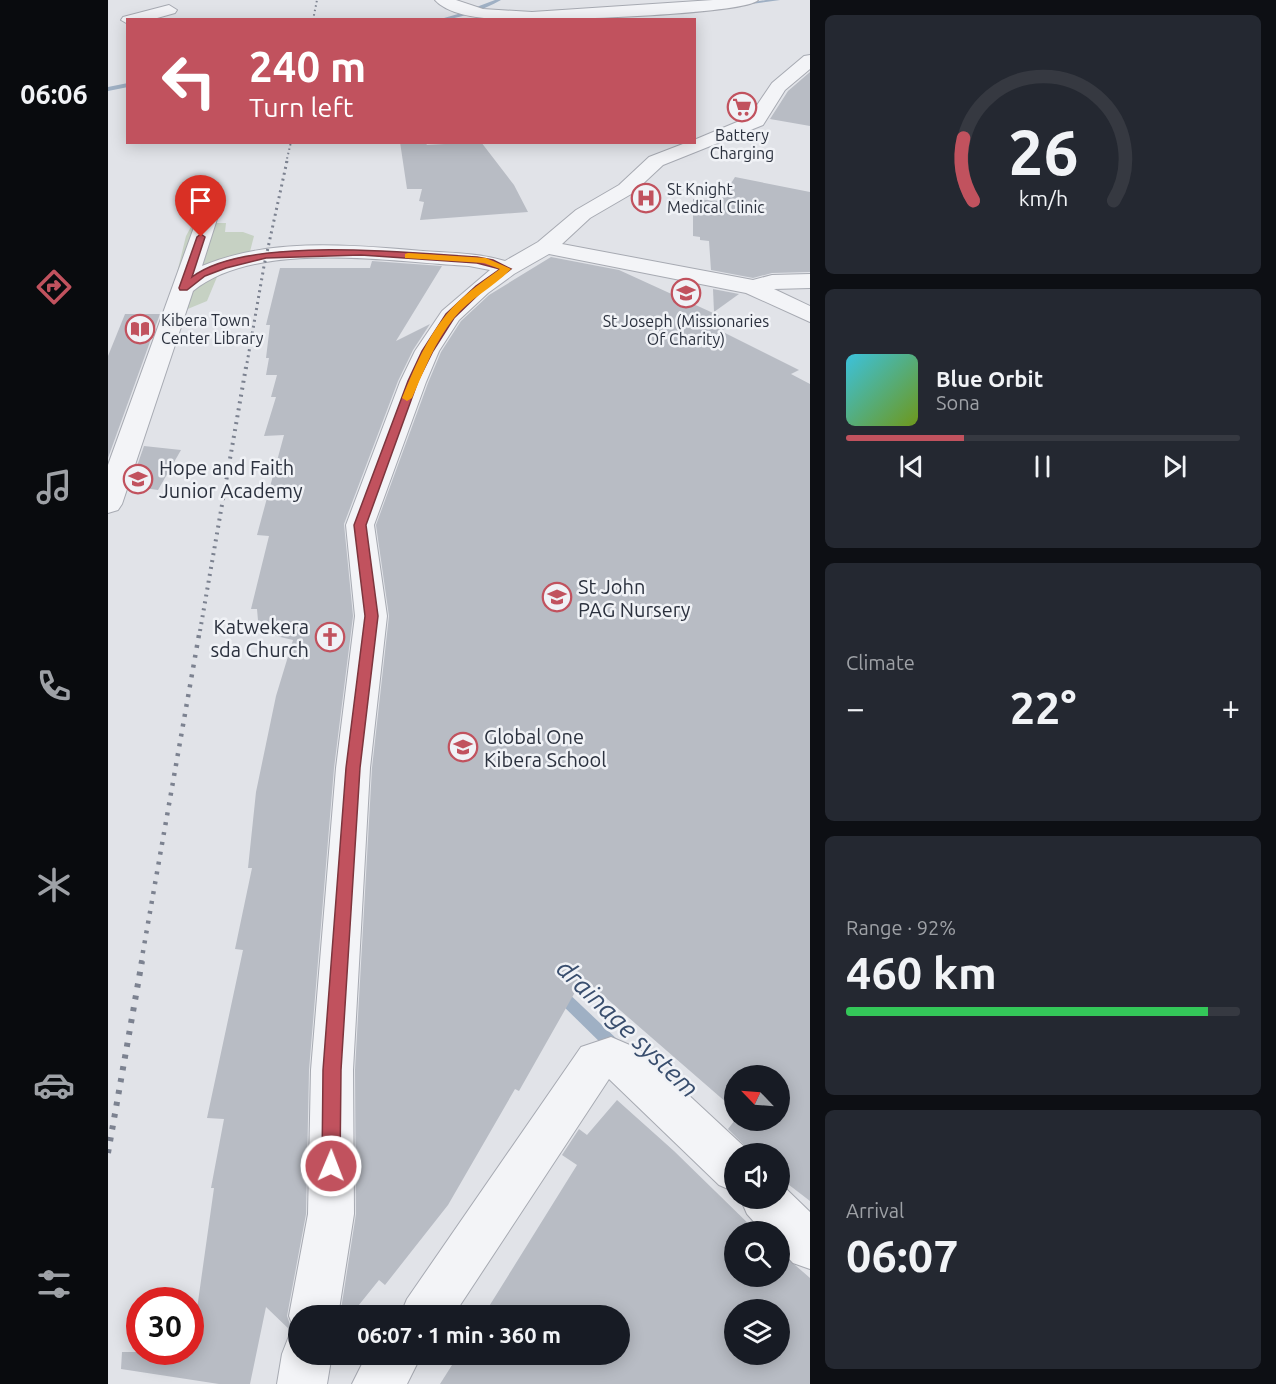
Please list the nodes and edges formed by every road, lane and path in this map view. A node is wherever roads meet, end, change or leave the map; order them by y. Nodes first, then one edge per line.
1 (443, 0) edge
2 (750, 0) edge
3 (169, 10) dead end
4 (137, 18) edge
5 (810, 60) edge
6 (207, 219) dead end
7 (546, 247) junction
8 (506, 269) junction
9 (810, 281) edge
10 (753, 287) junction
11 (183, 288) junction
12 (810, 315) edge
13 (108, 504) edge
14 (724, 1159) edge
15 (774, 1209) edge
16 (810, 1246) edge
17 (315, 1305) edge
18 (431, 1305) edge
19 (305, 1365) edge
20 (390, 1365) edge
21 (302, 1384) edge
22 (377, 1384) edge

1 - 2 street
3 - 4 street
5 - 7 street
6 - 11 street
7 - 8 street
7 - 10 street
8 - 11 street
8 - 17 street
9 - 10 street
10 - 12 street
11 - 13 street
14 - 18 street
15 - 16 street
19 - 21 street
20 - 22 street

